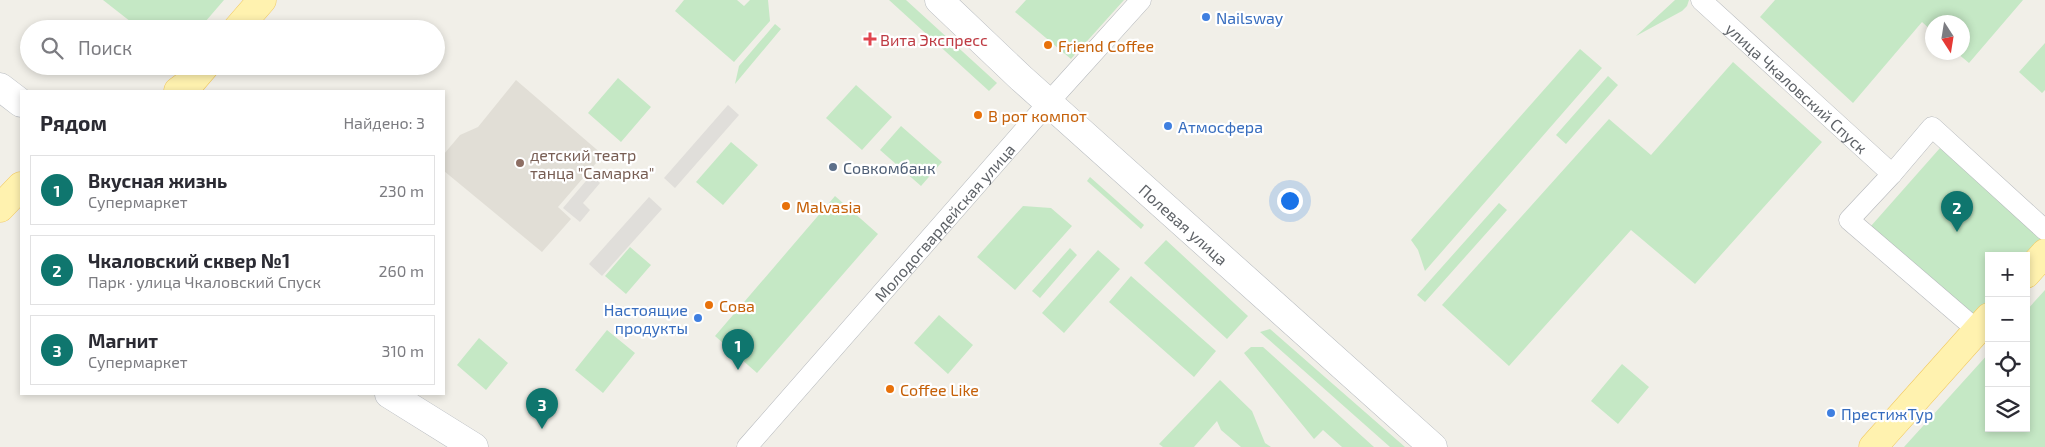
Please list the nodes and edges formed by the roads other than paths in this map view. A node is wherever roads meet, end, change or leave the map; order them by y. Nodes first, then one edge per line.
1 (262, 0) edge
2 (939, 0) edge
3 (1141, 0) edge
4 (1702, 0) edge
5 (245, 20) edge
6 (197, 75) edge
7 (0, 87) edge
8 (179, 90) edge
9 (20, 102) edge
10 (1049, 102) junction
11 (1892, 174) junction
12 (20, 187) edge
13 (0, 208) edge
14 (2045, 230) edge
15 (2045, 253) edge
16 (2030, 270) edge
17 (1983, 323) edge
18 (391, 395) edge
19 (474, 447) edge
20 (747, 447) edge
21 (1433, 447) edge
22 (1873, 447) edge

1 - 5 main road
2 - 10 street, Полевая улица
3 - 10 street, Молодогвардейская улица
4 - 11 street, улица Чкаловский Спуск
6 - 8 main road
7 - 9 street
10 - 20 street, Молодогвардейская улица
10 - 21 street, Полевая улица
11 - 14 street
11 - 17 street
12 - 13 main road
15 - 16 main road
17 - 22 main road
18 - 19 street

